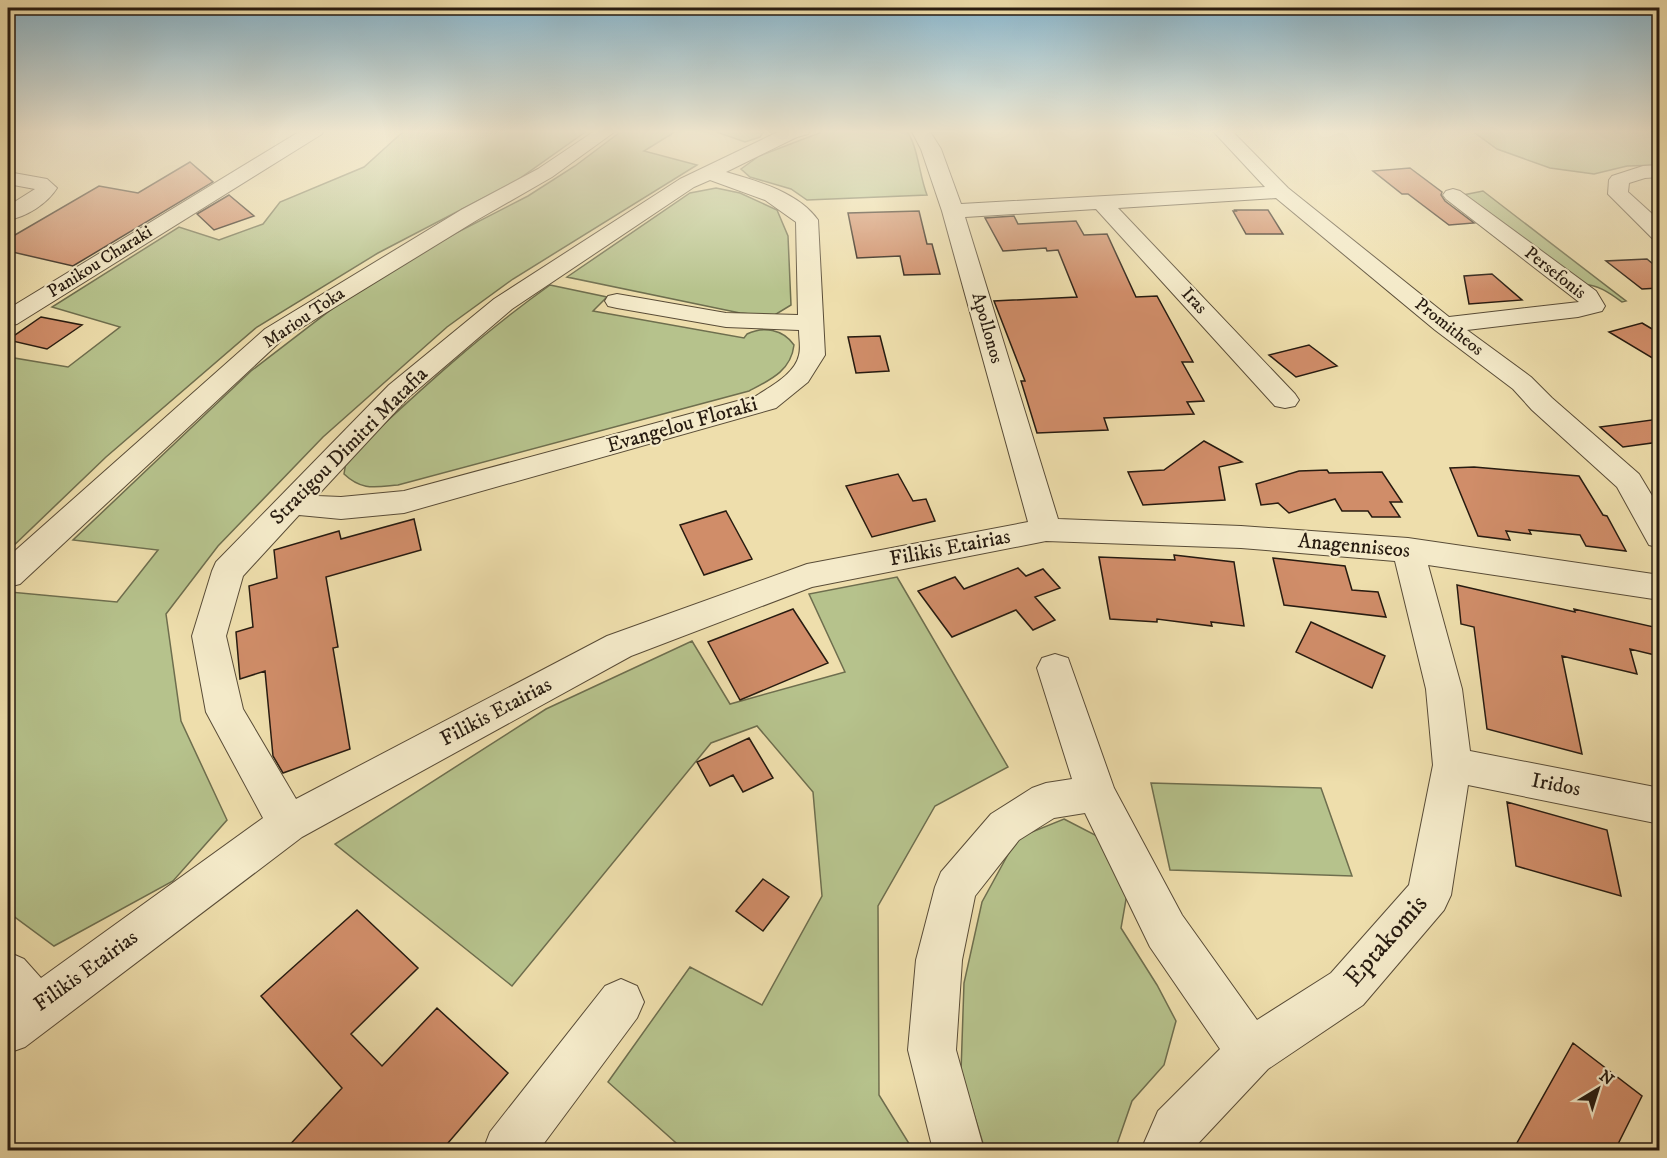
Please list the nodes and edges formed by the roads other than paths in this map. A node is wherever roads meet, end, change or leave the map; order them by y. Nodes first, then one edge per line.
1 (41, 184) edge
2 (227, 184) edge
3 (525, 184) edge
4 (687, 184) edge
5 (742, 184) edge
6 (943, 184) edge
7 (1273, 184) edge
8 (1619, 184) edge
9 (1281, 192) junction
10 (1453, 195) dead end
11 (1102, 203) junction
12 (953, 211) junction
13 (8, 214) edge
14 (1659, 232) edge
15 (617, 301) dead end
16 (8, 319) edge
17 (809, 323) junction
18 (1444, 325) junction
19 (1285, 399) dead end
20 (290, 504) junction
21 (1046, 530) junction
22 (1659, 537) edge
23 (1408, 550) junction
24 (8, 575) edge
25 (1659, 588) edge
26 (1055, 668) dead end
27 (1452, 765) junction
28 (1096, 793) junction
29 (1659, 806) edge
30 (288, 824) junction
31 (621, 1002) dead end
32 (17, 1004) edge
33 (1251, 1053) junction
34 (508, 1150) edge
35 (958, 1150) edge
36 (1166, 1150) edge

1 - 13 street
2 - 16 street, Panikou Charaki
3 - 24 street, Mariou Toka
4 - 20 street, Stratigou Dimitri Matafia
5 - 17 street, Evangelou Floraki
6 - 12 street, Apollonos
7 - 9 street, Promitheos
8 - 14 street
9 - 11 street
9 - 18 street, Promitheos
10 - 18 street, Persefonis
11 - 12 street
11 - 19 street, Iras
12 - 21 street, Apollonos
15 - 17 street
17 - 20 street, Evangelou Floraki
18 - 22 street, Promitheos
20 - 30 street, Stratigou Dimitri Matafia
21 - 23 street, Anagenniseos
21 - 30 street, Filikis Etairias
23 - 25 street, Anagenniseos
23 - 27 street, Eptakomis
26 - 28 street
27 - 29 street, Iridos
27 - 33 street, Eptakomis
28 - 33 street
28 - 35 street
30 - 32 street, Filikis Etairias
31 - 34 street
33 - 36 street, Eptakomis

